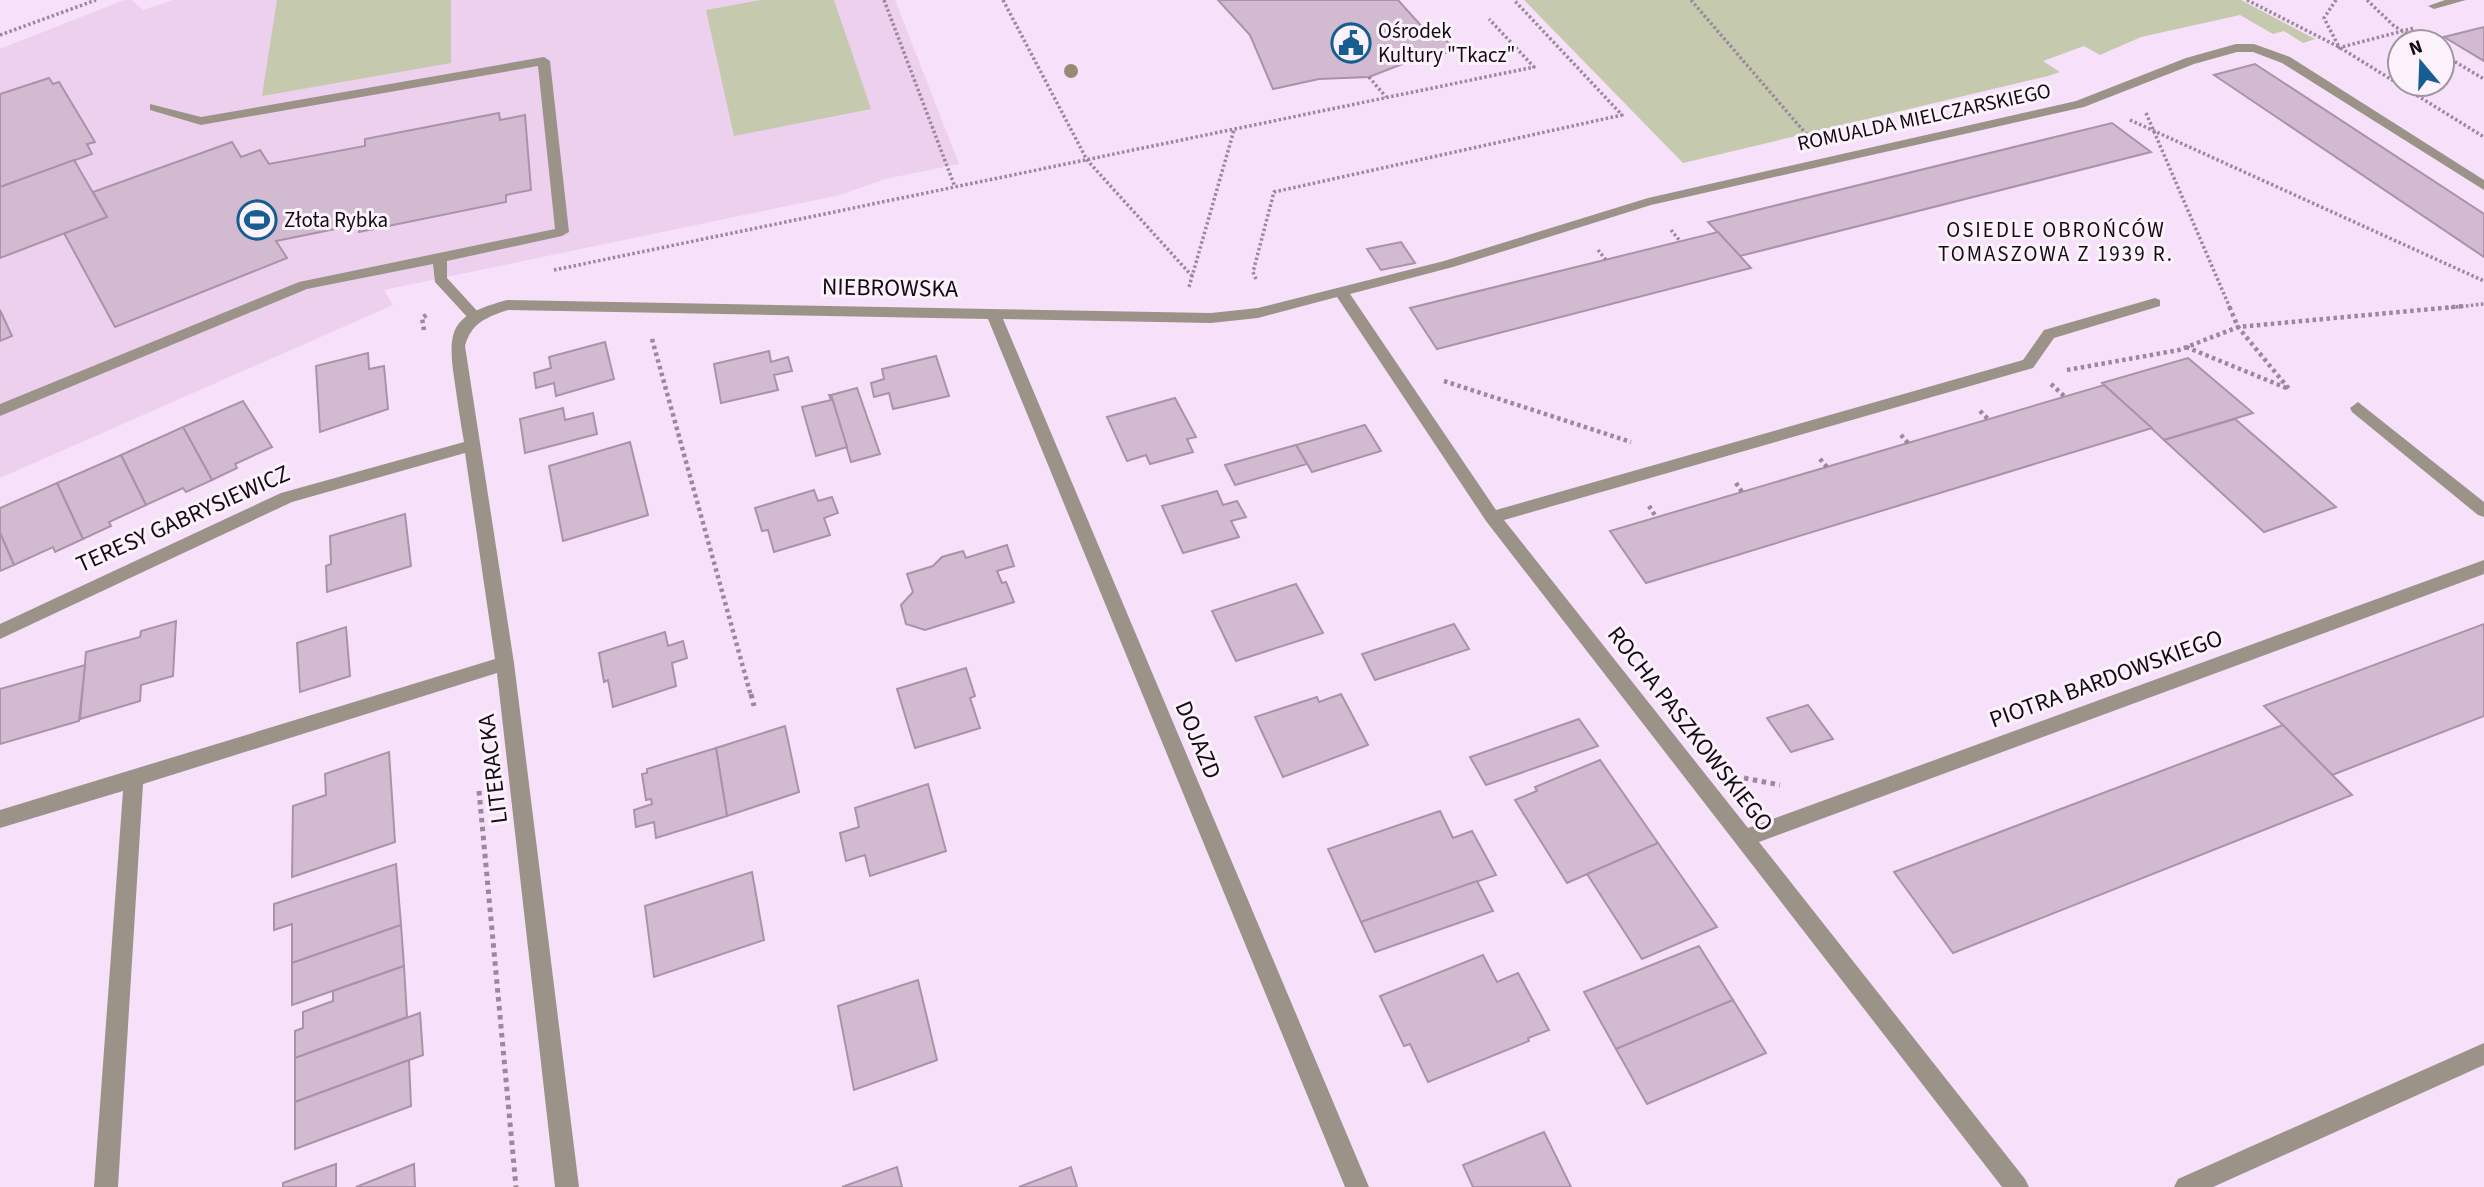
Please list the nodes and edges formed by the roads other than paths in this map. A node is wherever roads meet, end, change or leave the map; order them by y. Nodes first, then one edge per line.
1 (2460, 0) edge
2 (2434, 6) dead end
3 (154, 107) dead end
4 (2484, 186) edge
5 (440, 257) junction
6 (1340, 290) junction
7 (2154, 303) dead end
8 (993, 312) junction
9 (474, 316) junction
10 (2358, 408) dead end
11 (0, 410) edge
12 (473, 445) junction
13 (2484, 512) edge
14 (1492, 517) junction
15 (2484, 567) edge
16 (0, 632) edge
17 (505, 663) junction
18 (134, 779) junction
19 (0, 819) edge
20 (1745, 838) junction
21 (2484, 1054) edge
22 (106, 1187) edge
23 (567, 1187) edge
24 (1357, 1187) edge
25 (2017, 1187) edge
26 (2186, 1187) edge

1 - 2 street
3 - 5 street
4 - 6 street, ROMUALDA MIELCZARSKIEGO
5 - 9 street
5 - 11 street
6 - 8 street, NIEBROWSKA
6 - 14 street, ROCHA PASZKOWSKIEGO
7 - 14 street
8 - 9 street, NIEBROWSKA
8 - 24 street, DOJAZD
9 - 12 street, LITERACKA
10 - 13 street
12 - 16 street, TERESY GABRYSIEWICZ
12 - 17 street, LITERACKA
14 - 20 street, ROCHA PASZKOWSKIEGO
15 - 20 street, PIOTRA BARDOWSKIEGO
17 - 18 street
17 - 23 street, LITERACKA
18 - 19 street
18 - 22 street
20 - 25 street, ROCHA PASZKOWSKIEGO
21 - 26 street

